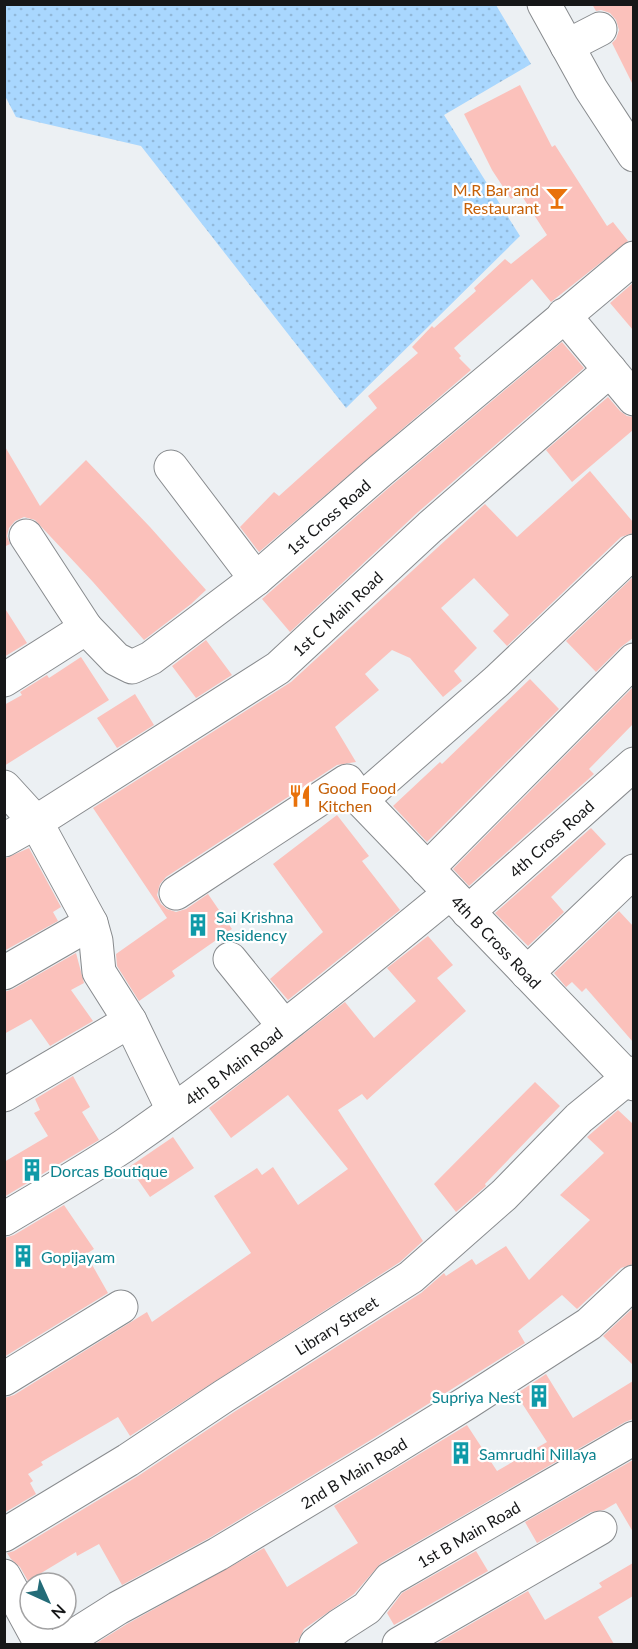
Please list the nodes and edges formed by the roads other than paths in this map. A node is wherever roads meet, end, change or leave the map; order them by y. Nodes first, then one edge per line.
1 (544, 4) edge
2 (600, 28) dead end
3 (567, 46) junction
4 (633, 155) edge
5 (633, 258) edge
6 (564, 315) junction
7 (610, 370) junction
8 (633, 399) edge
9 (171, 467) dead end
10 (26, 536) dead end
11 (633, 551) edge
12 (256, 579) junction
13 (86, 628) junction
14 (633, 660) edge
15 (4, 680) edge
16 (633, 764) edge
17 (4, 787) edge
18 (361, 800) junction
19 (36, 822) junction
20 (4, 840) edge
21 (427, 869) junction
22 (633, 871) edge
23 (176, 893) dead end
24 (459, 903) junction
25 (91, 923) junction
26 (230, 959) dead end
27 (4, 973) edge
28 (527, 973) junction
29 (130, 1021) junction
30 (284, 1026) junction
31 (632, 1078) edge
32 (4, 1095) edge
33 (173, 1110) junction
34 (4, 1219) edge
35 (633, 1282) edge
36 (122, 1307) dead end
37 (4, 1379) edge
38 (633, 1438) edge
39 (600, 1528) dead end
40 (4, 1535) edge
41 (4, 1575) edge
42 (367, 1608) junction
43 (41, 1644) edge
44 (61, 1644) edge
45 (316, 1644) edge
46 (397, 1644) edge

1 - 3 street
2 - 3 street
3 - 4 street
5 - 6 street, 1st Cross Road
6 - 7 street
6 - 12 street, 1st Cross Road
7 - 8 street
7 - 19 street, 1st C Main Road
9 - 12 street
10 - 13 street, 1st Cross Road
11 - 18 street
12 - 13 street, 1st Cross Road
13 - 15 street
14 - 21 street
16 - 24 street, 4th Cross Road
17 - 19 street
18 - 21 street, 4th B Cross Road
18 - 23 street, 4th B Cross Road
19 - 20 street, 1st C Main Road
19 - 25 street
21 - 24 street, 4th B Cross Road
22 - 28 street
24 - 28 street, 4th B Cross Road
24 - 30 street, 4th B Main Road
25 - 27 street
25 - 29 street
26 - 30 street
28 - 31 street, 4th B Cross Road
29 - 32 street
29 - 33 street
30 - 33 street, 4th B Main Road
31 - 40 street, Library Street
33 - 34 street, 4th B Main Road
35 - 44 street, 2nd B Main Road
36 - 37 street
38 - 42 street, 1st B Main Road
39 - 46 street
41 - 43 street
42 - 45 street, 1st B Main Road
42 - 46 street

